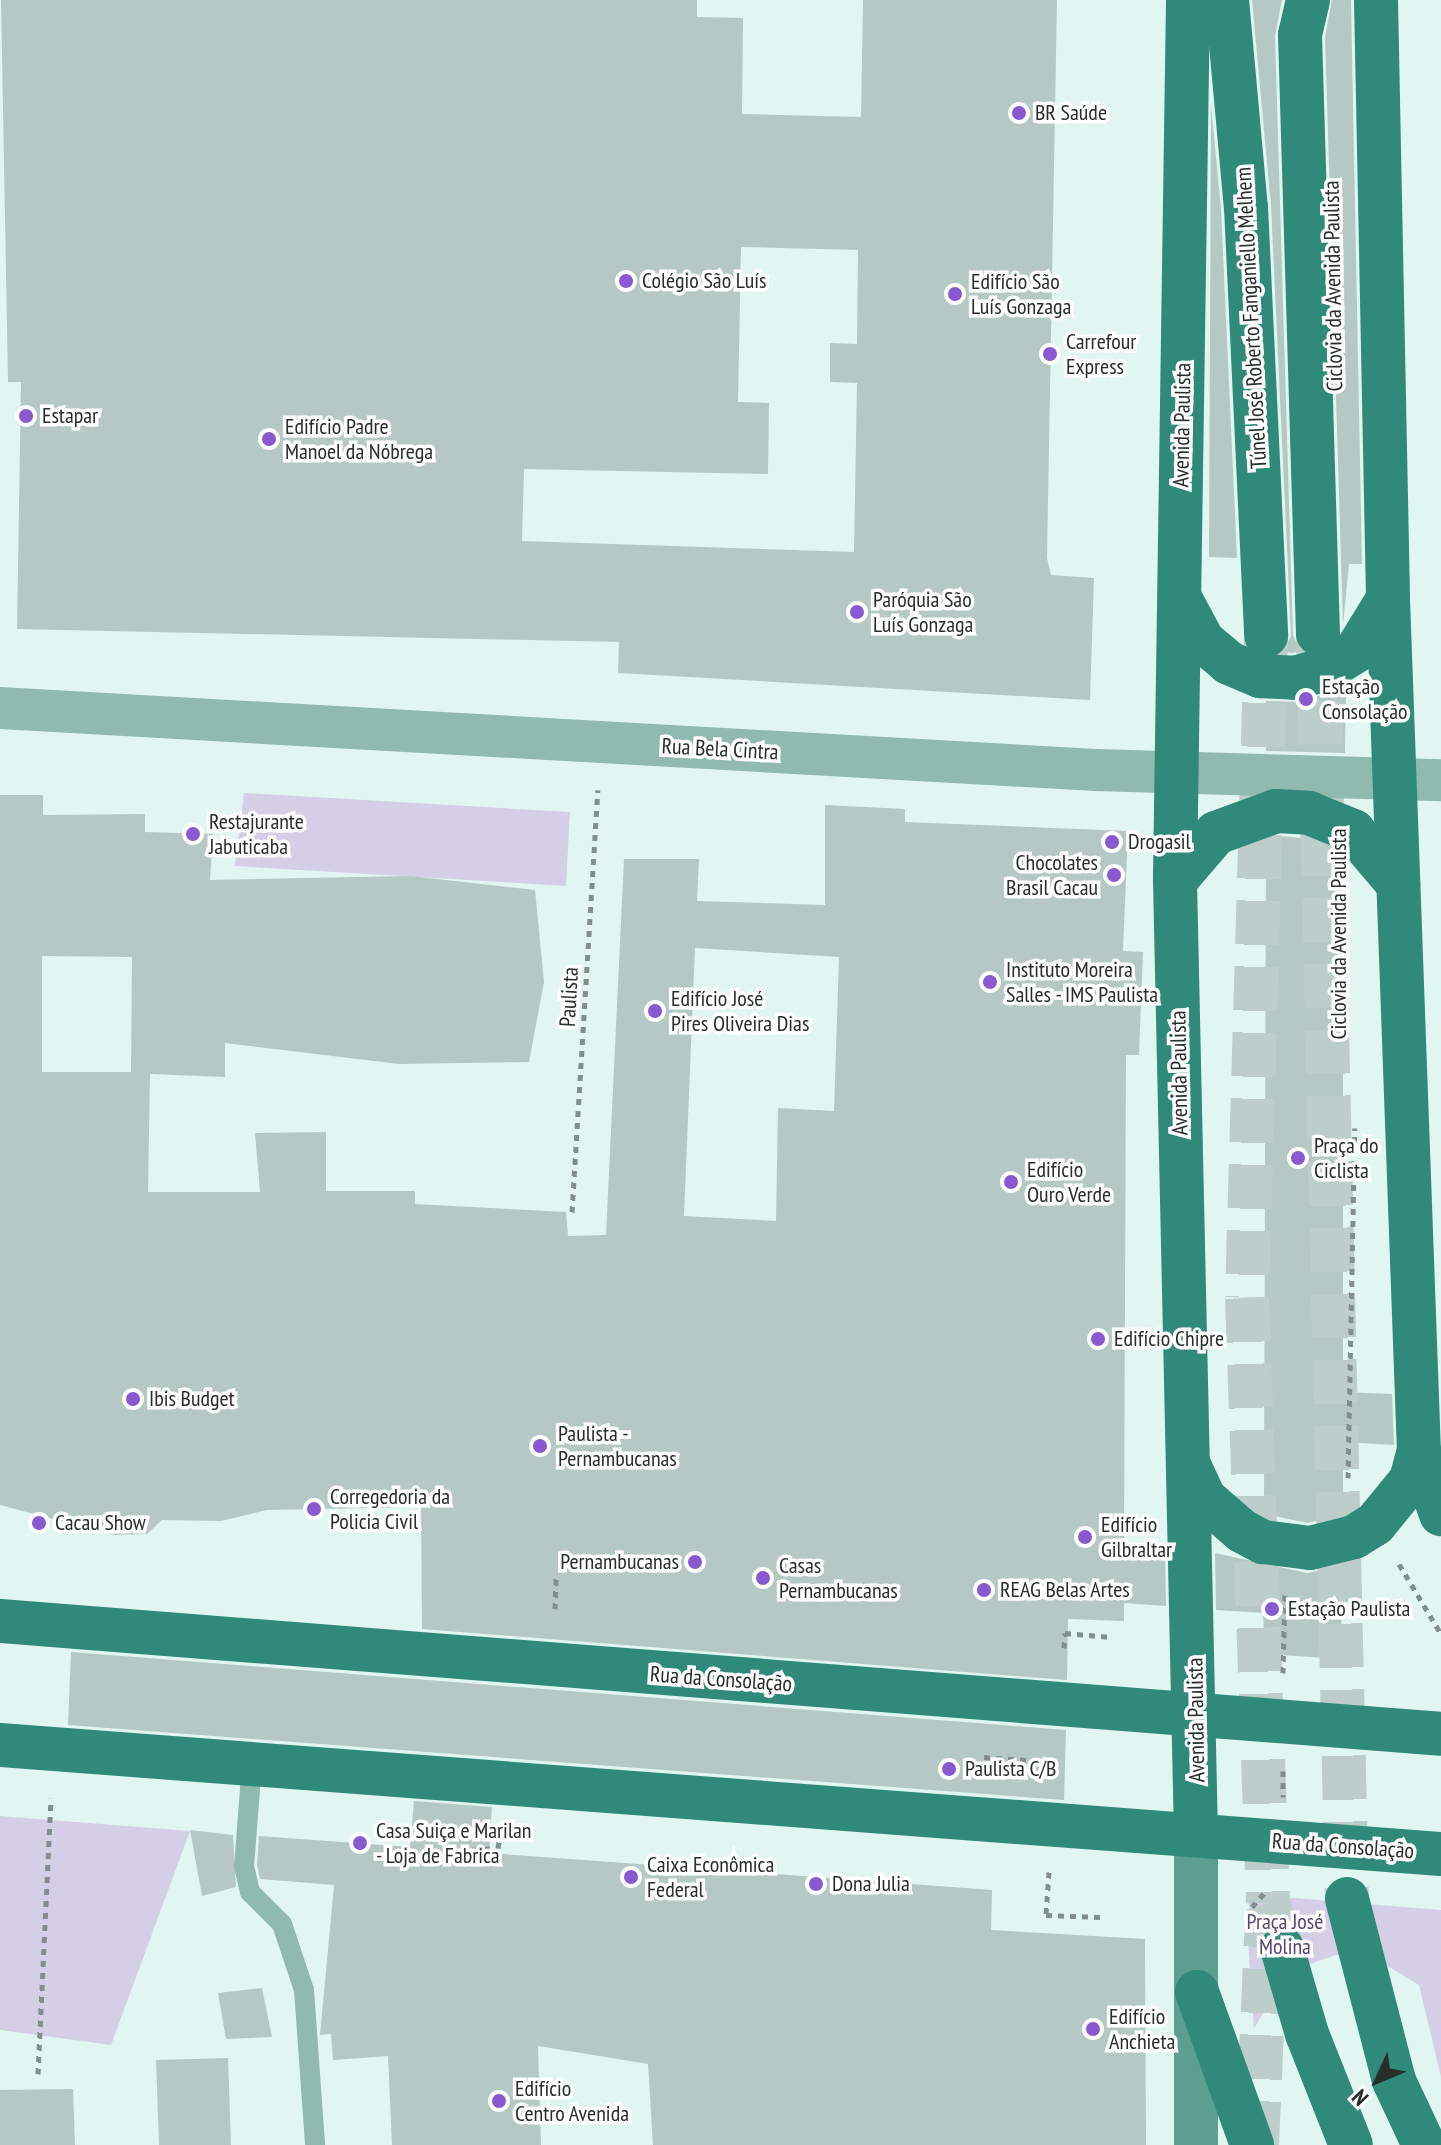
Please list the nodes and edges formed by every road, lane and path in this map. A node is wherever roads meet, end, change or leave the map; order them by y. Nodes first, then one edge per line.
1 (1188, 0) edge
2 (1227, 0) edge
3 (1308, 0) edge
4 (1376, 0) edge
5 (1179, 596) junction
6 (1388, 599) junction
7 (1318, 634) tunnel mouth
8 (1266, 636) tunnel mouth
9 (0, 708) edge
10 (1176, 773) junction
11 (1394, 778) junction
12 (1441, 780) edge
13 (598, 784) dead end
14 (1175, 881) junction
15 (1398, 884) junction
16 (1355, 1116) dead end
17 (572, 1212) dead end
18 (1419, 1451) junction
19 (1185, 1455) junction
20 (1346, 1487) dead end
21 (1441, 1514) edge
22 (1286, 1547) junction
23 (556, 1576) dead end
24 (555, 1609) dead end
25 (0, 1621) edge
26 (1111, 1637) dead end
27 (1064, 1648) dead end
28 (1196, 1712) junction
29 (1282, 1717) junction
30 (1441, 1734) edge
31 (0, 1745) edge
32 (984, 1757) dead end
33 (1052, 1762) dead end
34 (252, 1763) junction
35 (51, 1798) dead end
36 (501, 1830) dead end
37 (1196, 1835) junction
38 (1285, 1842) junction
39 (460, 1851) dead end
40 (1441, 1854) edge
41 (1049, 1869) dead end
42 (1347, 1899) tunnel mouth
43 (1101, 1917) dead end
44 (1282, 1948) tunnel mouth
45 (1197, 1992) junction
46 (38, 2074) dead end
47 (315, 2145) edge
48 (1196, 2145) edge
49 (1252, 2145) edge
50 (1351, 2145) edge
51 (1424, 2145) edge

1 - 5 main road, Avenida Paulista
2 - 8 main road, Túnel José Roberto Fanganiello Melhem
3 - 7 main road
4 - 6 main road
5 - 6 main road
5 - 10 main road, Avenida Paulista
6 - 11 main road
9 - 10 street, Rua Bela Cintra
10 - 11 street, Rua Bela Cintra
10 - 14 main road, Avenida Paulista
11 - 12 street, Rua Bela Cintra
11 - 15 main road
13 - 17 path, Paulista
14 - 15 main road
14 - 19 main road, Avenida Paulista
15 - 18 main road
16 - 20 path
18 - 21 main road
18 - 22 main road
19 - 22 main road
19 - 28 main road, Avenida Paulista
22 - 29 path
23 - 24 path
25 - 28 main road, Rua da Consolação
26 - 27 path
28 - 29 main road, Rua da Consolação
28 - 37 main road, Avenida Paulista
29 - 30 main road, Rua da Consolação
29 - 38 path
31 - 34 main road, Rua da Consolação
32 - 33 path
34 - 37 main road, Rua da Consolação
34 - 47 lane
35 - 46 path
36 - 39 path
37 - 38 main road, Rua da Consolação
37 - 45 main road, Avenida Paulista
38 - 40 main road, Rua da Consolação
41 - 43 path
42 - 51 main road
44 - 50 main road
45 - 48 main road, Avenida Paulista
45 - 49 main road

